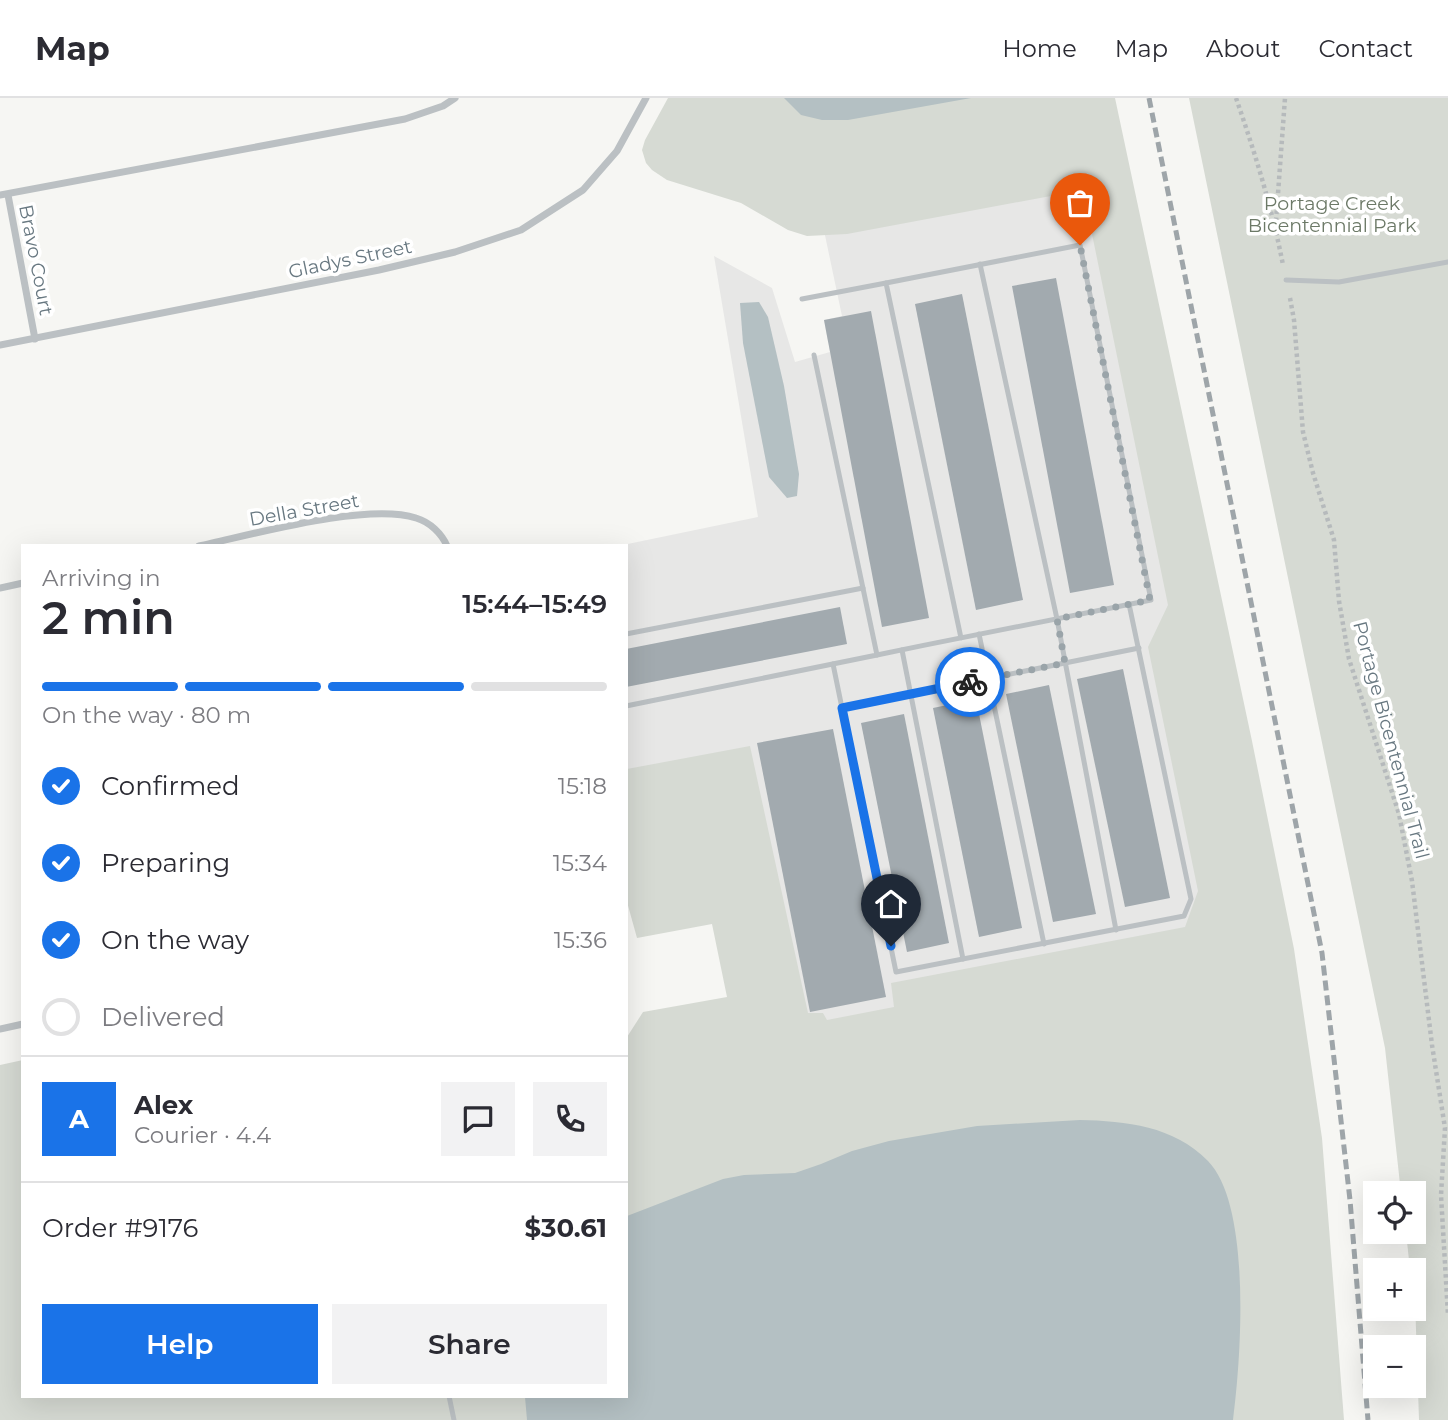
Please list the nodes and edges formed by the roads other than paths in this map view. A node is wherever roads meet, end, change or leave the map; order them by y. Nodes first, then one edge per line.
1 (455, 98) edge
2 (646, 98) edge
3 (4, 195) edge
4 (1448, 262) edge
5 (980, 264) junction
6 (1286, 279) road end
7 (887, 283) junction
8 (802, 299) dead end
9 (35, 339) junction
10 (0, 345) edge
11 (814, 355) dead end
12 (208, 544) edge
13 (446, 544) edge
14 (21, 583) edge
15 (0, 588) edge
16 (863, 589) junction
17 (1129, 604) junction
18 (1057, 619) junction
19 (628, 634) edge
20 (979, 634) junction
21 (961, 638) junction
22 (1139, 648) junction
23 (902, 650) junction
24 (877, 655) junction
25 (1065, 663) junction
26 (833, 664) junction
27 (988, 678) junction
28 (911, 694) junction
29 (628, 706) edge
30 (842, 708) junction
31 (1116, 929) junction
32 (1044, 943) junction
33 (963, 959) junction
34 (21, 1024) edge
35 (0, 1029) edge
36 (449, 1398) edge
37 (454, 1420) edge

1 - 3 street
2 - 9 street, Gladys Street
3 - 9 street, Bravo Court
4 - 6 lane
5 - 7 lane
5 - 17 lane
5 - 18 lane
7 - 8 lane
7 - 21 lane
9 - 10 street, Gladys Street
11 - 16 lane
12 - 13 street, Della Street
14 - 15 street
16 - 19 lane
16 - 24 lane
17 - 18 lane
17 - 22 lane
18 - 20 lane
18 - 25 lane
20 - 21 lane
20 - 27 lane
21 - 23 lane
22 - 25 lane
22 - 31 lane
23 - 24 lane
23 - 28 lane
24 - 26 lane
25 - 27 lane
25 - 31 lane
26 - 29 lane
26 - 30 lane
27 - 28 lane
27 - 32 lane
28 - 30 lane
28 - 33 lane
30 - 33 lane
31 - 32 lane
32 - 33 lane
34 - 35 street
36 - 37 lane

